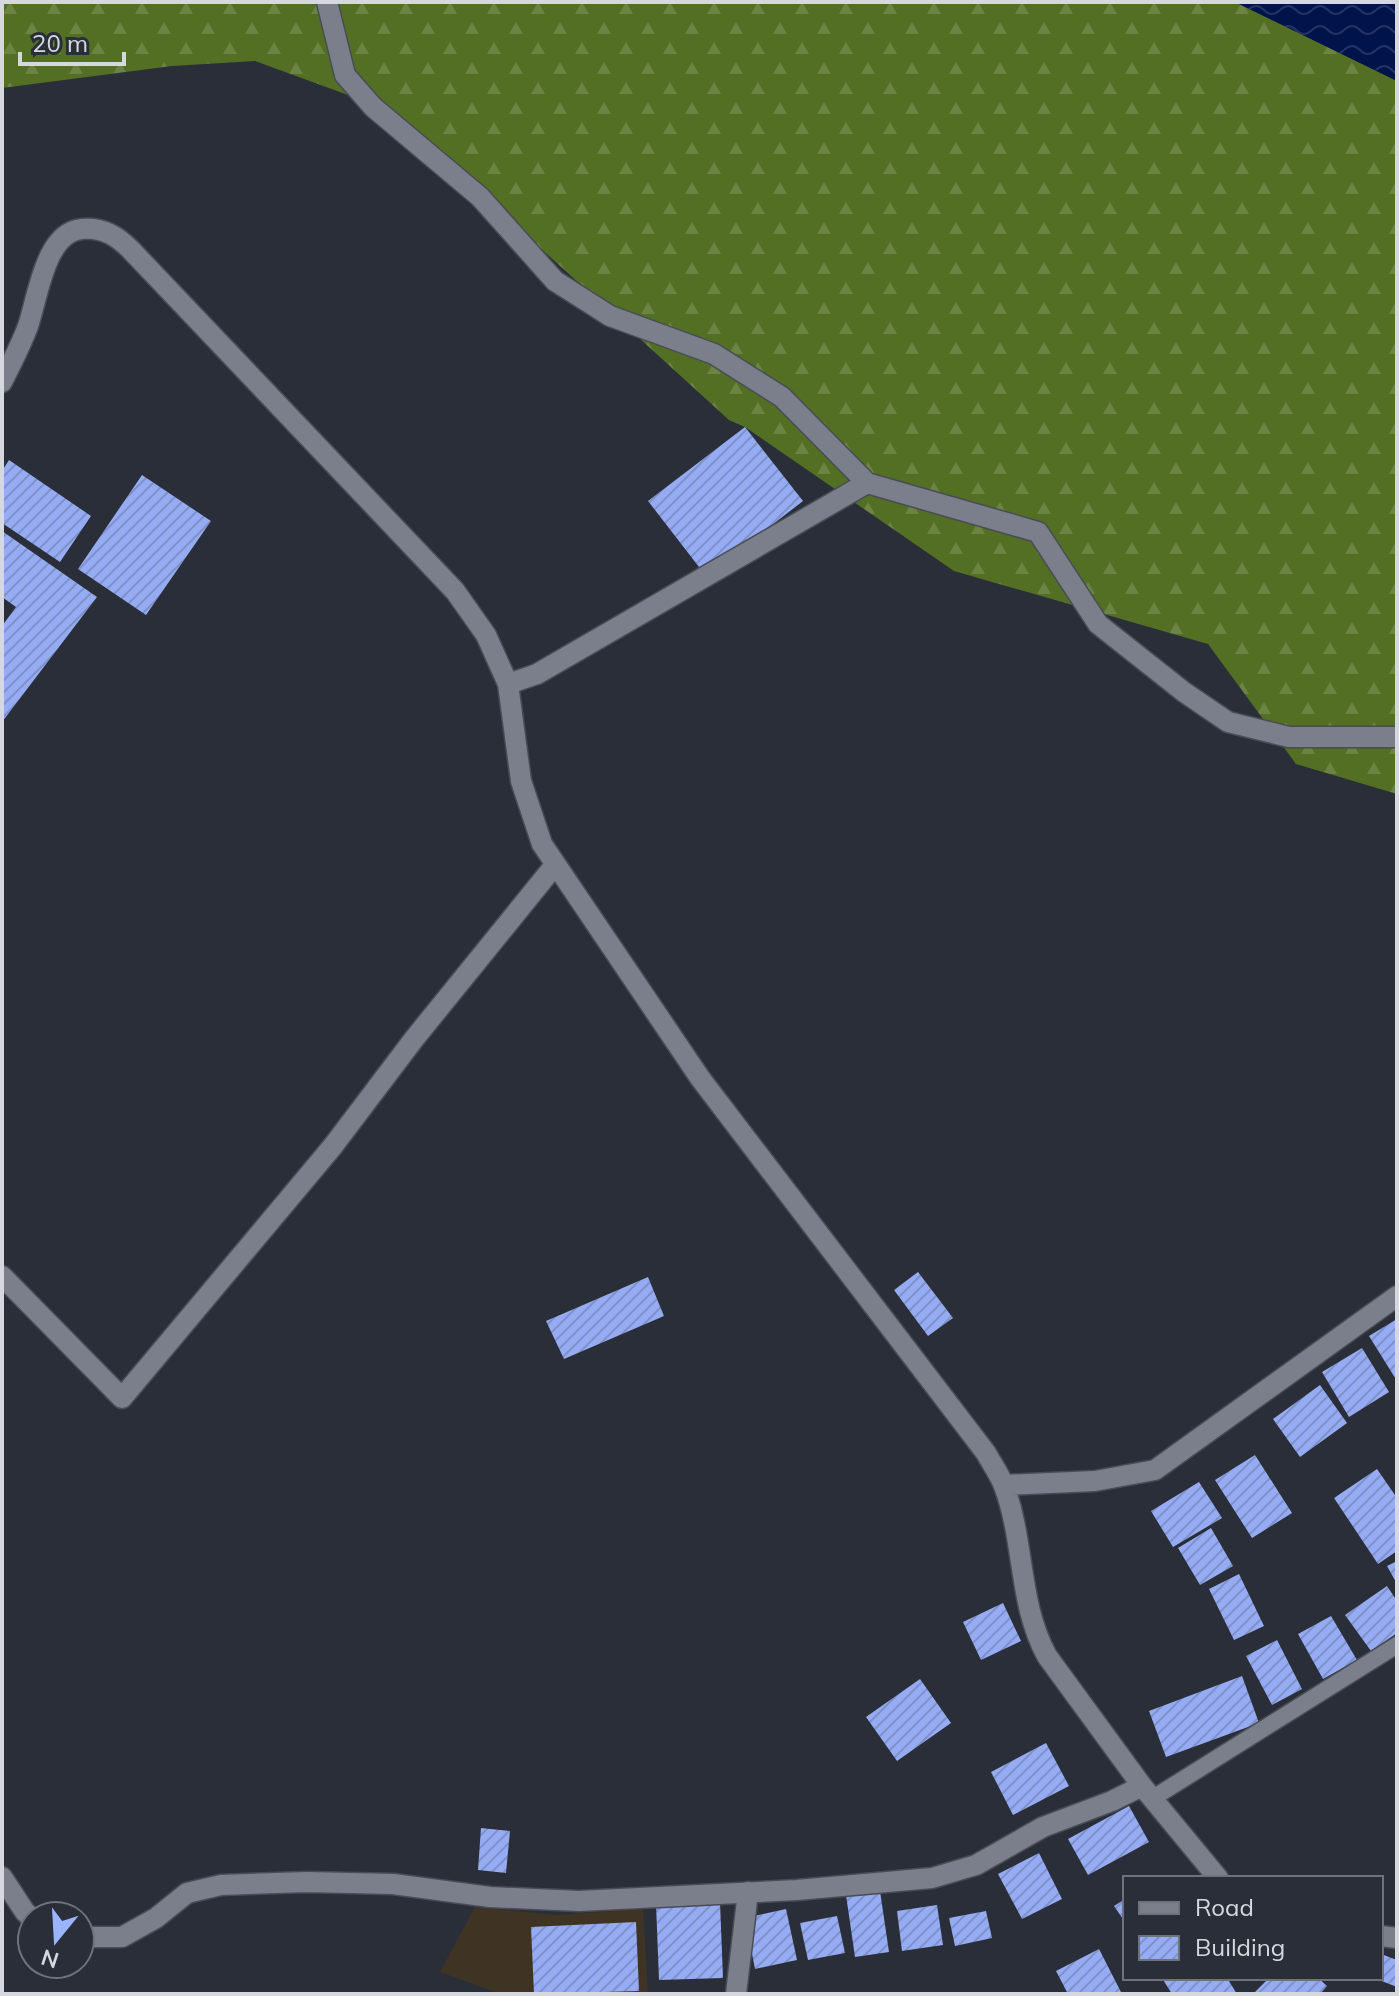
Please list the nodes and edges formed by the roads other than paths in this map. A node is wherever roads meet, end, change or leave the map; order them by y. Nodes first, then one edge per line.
1 (327, 2) edge
2 (2, 382) edge
3 (867, 483) junction
4 (508, 684) junction
5 (1397, 737) edge
6 (555, 865) junction
7 (2, 1276) edge
8 (1397, 1296) edge
9 (1004, 1485) junction
10 (1397, 1645) edge
11 (1147, 1792) junction
12 (1216, 1876) edge
13 (2, 1877) edge
14 (748, 1892) junction
15 (17, 1900) edge
16 (96, 1937) edge
17 (736, 1994) edge

1 - 3 street
2 - 4 street
3 - 4 street
3 - 5 street
4 - 6 street
6 - 7 street
6 - 9 street
8 - 9 street
9 - 11 street
10 - 11 lane
11 - 12 street
11 - 14 street
13 - 15 street
14 - 16 street
14 - 17 street

